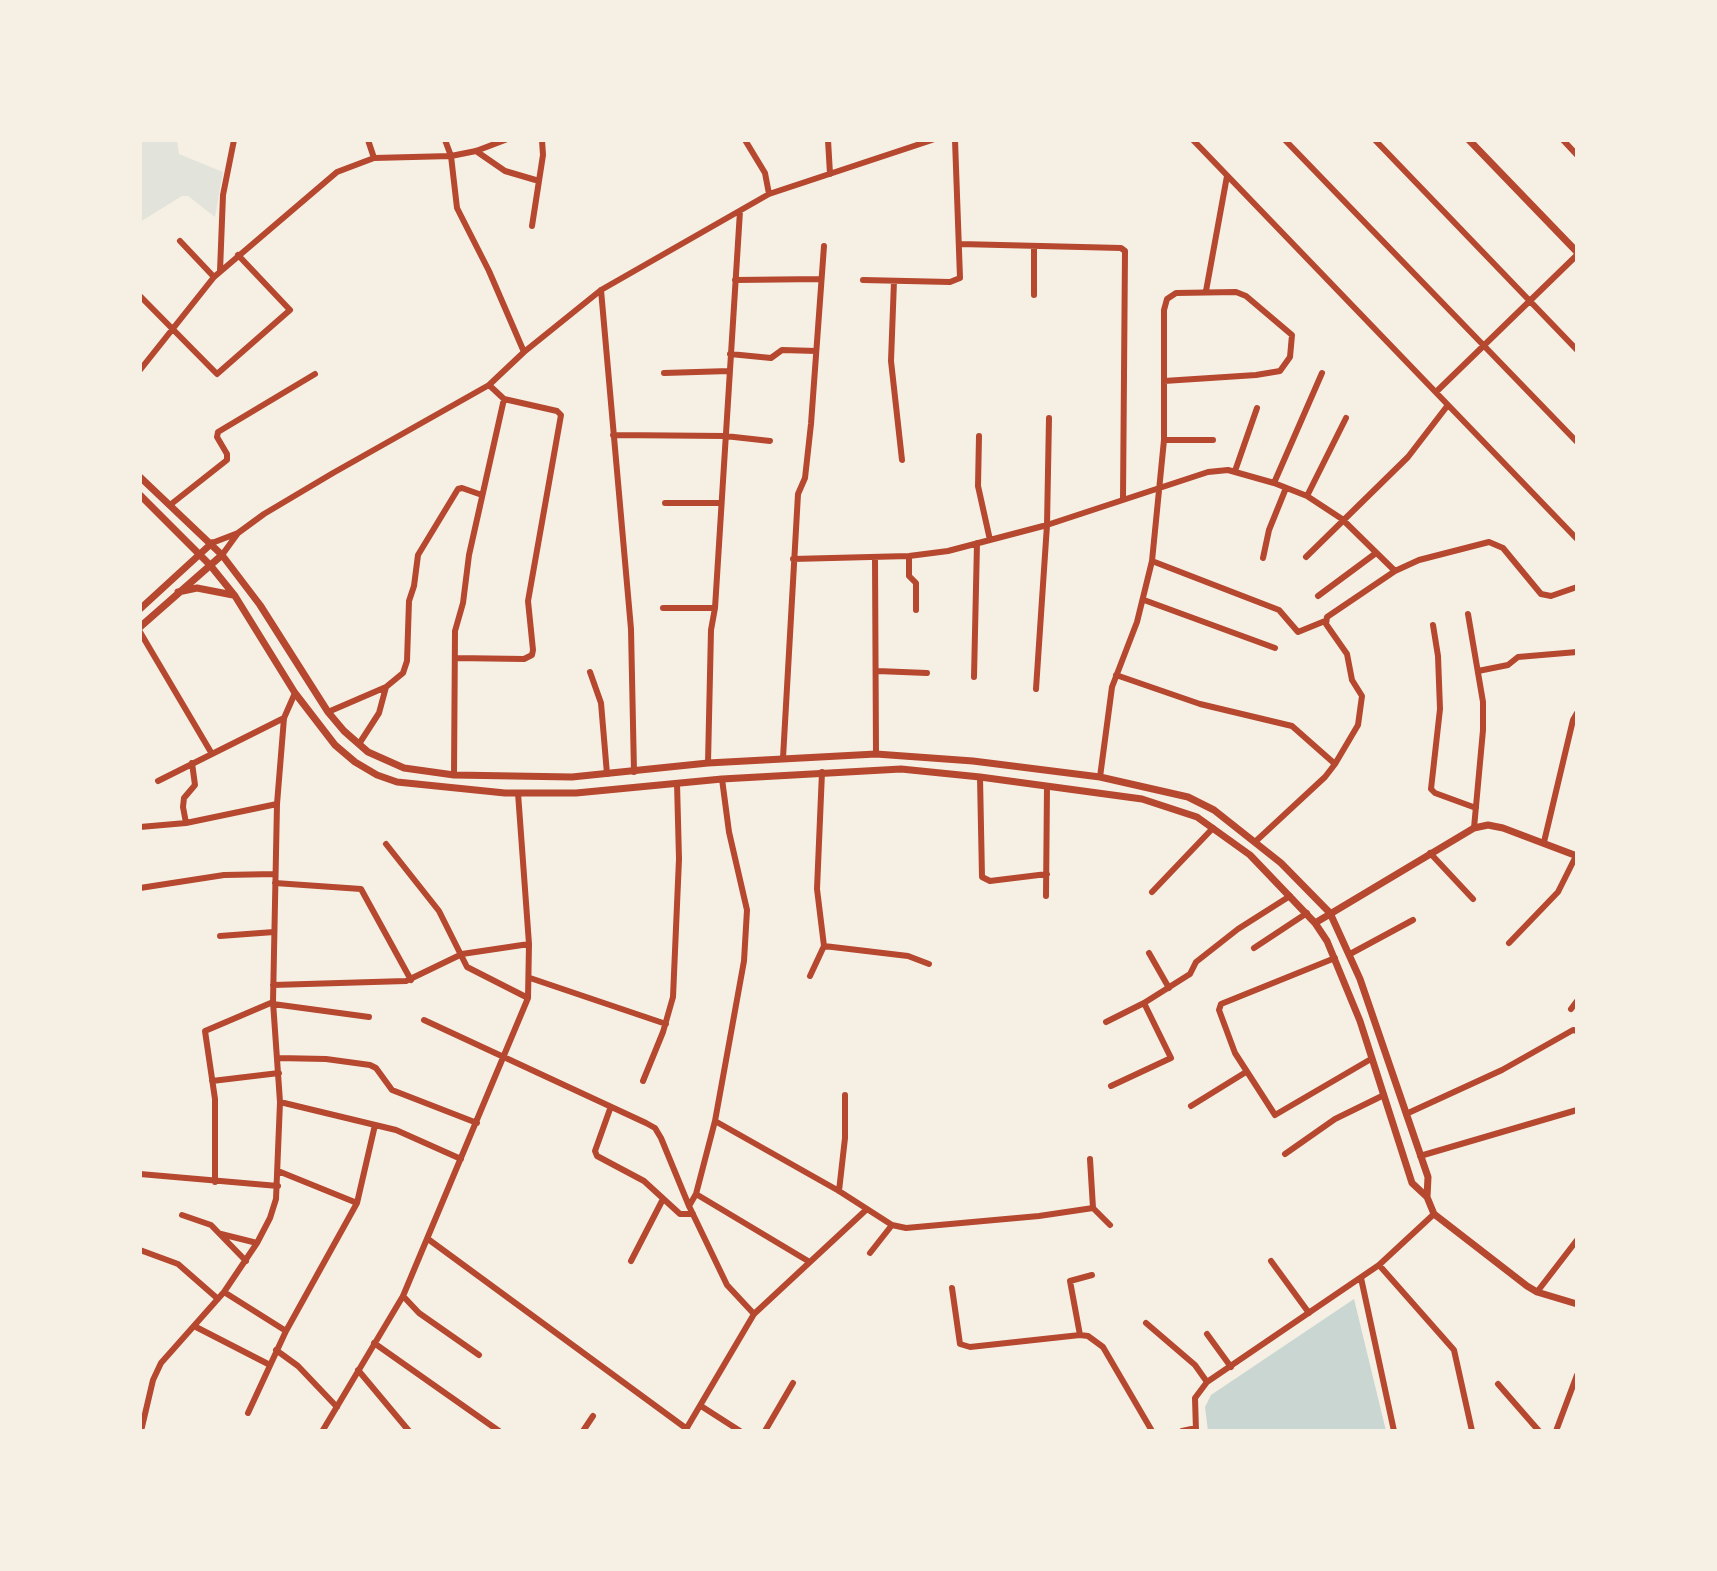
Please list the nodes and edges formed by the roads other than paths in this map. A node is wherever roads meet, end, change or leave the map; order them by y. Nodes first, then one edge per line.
1 (234, 140) edge
2 (368, 140) edge
3 (445, 140) edge
4 (505, 140) edge
5 (542, 140) edge
6 (745, 140) edge
7 (828, 140) edge
8 (932, 140) edge
9 (955, 140) edge
10 (1193, 140) edge
11 (1285, 140) edge
12 (1375, 140) edge
13 (1469, 140) edge
14 (1563, 140) edge
15 (476, 151) junction
16 (1577, 155) edge
17 (451, 156) junction
18 (374, 158) junction
19 (830, 174) junction
20 (1227, 176) junction
21 (539, 181) junction
22 (769, 194) junction
23 (740, 211) junction
24 (532, 226) dead end
25 (180, 241) dead end
26 (960, 244) junction
27 (824, 246) dead end
28 (1034, 246) junction
29 (1577, 253) edge
30 (238, 255) junction
31 (217, 274) junction
32 (821, 279) junction
33 (735, 280) junction
34 (863, 280) dead end
35 (894, 281) junction
36 (601, 290) junction
37 (1206, 291) junction
38 (1034, 295) dead end
39 (140, 296) edge
40 (1530, 301) junction
41 (173, 330) junction
42 (1483, 345) junction
43 (1577, 350) edge
44 (816, 351) junction
45 (524, 352) junction
46 (730, 354) junction
47 (140, 370) edge
48 (729, 371) junction
49 (664, 373) dead end
50 (1322, 373) dead end
51 (315, 374) dead end
52 (1164, 381) junction
53 (489, 385) junction
54 (1436, 392) junction
55 (504, 399) junction
56 (1448, 405) junction
57 (1257, 408) dead end
58 (1049, 418) dead end
59 (1346, 418) dead end
60 (613, 435) junction
61 (725, 436) junction
62 (979, 436) dead end
63 (1164, 440) junction
64 (1213, 440) dead end
65 (770, 441) dead end
66 (1577, 442) edge
67 (902, 460) dead end
68 (1235, 471) junction
69 (140, 477) edge
70 (1274, 483) junction
71 (1161, 487) junction
72 (1286, 488) junction
73 (140, 495) edge
74 (482, 495) junction
75 (1307, 496) junction
76 (1123, 499) junction
77 (665, 503) dead end
78 (720, 503) junction
79 (170, 505) junction
80 (1342, 519) junction
81 (1047, 525) junction
82 (238, 533) junction
83 (1577, 539) edge
84 (990, 540) junction
85 (212, 543) junction
86 (977, 543) junction
87 (1376, 553) junction
88 (199, 554) junction
89 (222, 555) junction
90 (909, 556) junction
91 (1306, 557) dead end
92 (875, 558) junction
93 (1263, 558) dead end
94 (793, 559) junction
95 (1152, 561) junction
96 (210, 565) junction
97 (1395, 571) junction
98 (1577, 587) edge
99 (177, 592) junction
100 (235, 596) junction
101 (1318, 596) dead end
102 (1144, 600) junction
103 (663, 608) dead end
104 (715, 608) junction
105 (140, 609) edge
106 (916, 610) dead end
107 (1468, 614) dead end
108 (1325, 621) junction
109 (1433, 625) dead end
110 (140, 630) edge
111 (1275, 648) dead end
112 (1577, 652) edge
113 (455, 658) junction
114 (877, 671) junction
115 (1478, 671) junction
116 (590, 672) dead end
117 (927, 673) dead end
118 (1116, 675) junction
119 (974, 677) dead end
120 (386, 687) junction
121 (1036, 689) dead end
122 (295, 693) junction
123 (328, 712) junction
124 (1577, 713) edge
125 (284, 718) junction
126 (1575, 721) edge
127 (359, 744) junction
128 (212, 754) junction
129 (876, 754) junction
130 (783, 758) junction
131 (982, 762) junction
132 (192, 763) junction
133 (708, 763) junction
134 (1335, 764) junction
135 (634, 772) junction
136 (822, 772) junction
137 (607, 774) junction
138 (454, 775) junction
139 (505, 777) junction
140 (530, 777) junction
141 (980, 777) junction
142 (1100, 777) junction
143 (722, 779) junction
144 (158, 781) dead end
145 (677, 783) junction
146 (1047, 786) junction
147 (505, 793) junction
148 (518, 793) junction
149 (530, 793) junction
150 (277, 804) junction
151 (1476, 808) junction
152 (186, 823) junction
153 (140, 827) edge
154 (1213, 828) junction
155 (1474, 828) junction
156 (1256, 841) junction
157 (1544, 842) junction
158 (386, 844) dead end
159 (1430, 853) junction
160 (1577, 856) edge
161 (275, 874) junction
162 (1047, 874) junction
163 (275, 883) junction
164 (140, 888) edge
165 (1152, 892) dead end
166 (1046, 896) dead end
167 (1290, 896) junction
168 (1473, 899) dead end
169 (1307, 913) junction
170 (1330, 913) junction
171 (1413, 920) dead end
172 (1315, 923) junction
173 (274, 932) junction
174 (220, 936) dead end
175 (1509, 943) dead end
176 (529, 944) junction
177 (824, 946) junction
178 (1254, 948) dead end
179 (1149, 953) dead end
180 (462, 954) junction
181 (1350, 954) junction
182 (1335, 958) junction
183 (929, 964) dead end
184 (810, 976) dead end
185 (530, 978) junction
186 (411, 980) junction
187 (273, 985) junction
188 (1169, 988) junction
189 (528, 998) junction
190 (1577, 1001) edge
191 (273, 1003) junction
192 (1144, 1003) junction
193 (1571, 1009) dead end
194 (369, 1017) dead end
195 (424, 1020) dead end
196 (1106, 1022) dead end
197 (666, 1024) junction
198 (1577, 1031) edge
199 (505, 1056) junction
200 (278, 1058) junction
201 (1371, 1059) junction
202 (1246, 1072) junction
203 (279, 1073) junction
204 (212, 1081) junction
205 (643, 1081) dead end
206 (1111, 1086) dead end
207 (845, 1095) dead end
208 (1384, 1095) junction
209 (280, 1102) junction
210 (1191, 1106) dead end
211 (610, 1109) junction
212 (1577, 1110) edge
213 (1406, 1114) junction
214 (715, 1121) junction
215 (477, 1123) junction
216 (375, 1125) junction
217 (1285, 1154) dead end
218 (1420, 1156) junction
219 (461, 1159) junction
220 (1090, 1159) dead end
221 (278, 1171) junction
222 (140, 1174) edge
223 (215, 1182) junction
224 (278, 1186) junction
225 (839, 1191) junction
226 (696, 1194) junction
227 (1427, 1197) junction
228 (663, 1199) junction
229 (357, 1203) junction
230 (689, 1206) junction
231 (1093, 1208) junction
232 (867, 1209) junction
233 (693, 1214) junction
234 (1434, 1214) junction
235 (182, 1215) dead end
236 (892, 1225) junction
237 (1110, 1225) dead end
238 (221, 1234) junction
239 (428, 1239) junction
240 (1577, 1240) edge
241 (257, 1243) junction
242 (140, 1250) edge
243 (870, 1253) dead end
244 (246, 1261) junction
245 (631, 1261) dead end
246 (808, 1261) junction
247 (1271, 1261) dead end
248 (1379, 1265) junction
249 (1092, 1275) dead end
250 (1361, 1278) junction
251 (952, 1288) dead end
252 (224, 1292) junction
253 (1537, 1292) junction
254 (403, 1296) junction
255 (218, 1299) junction
256 (1577, 1304) edge
257 (1309, 1313) junction
258 (754, 1314) junction
259 (1146, 1323) dead end
260 (194, 1326) junction
261 (286, 1331) junction
262 (1207, 1334) dead end
263 (1080, 1335) junction
264 (374, 1343) junction
265 (276, 1350) junction
266 (479, 1355) dead end
267 (270, 1365) junction
268 (1231, 1367) junction
269 (358, 1370) junction
270 (1577, 1375) edge
271 (1207, 1382) junction
272 (793, 1383) dead end
273 (1498, 1384) dead end
274 (701, 1406) junction
275 (337, 1407) junction
276 (248, 1413) dead end
277 (593, 1416) dead end
278 (323, 1430) edge
279 (686, 1430) edge
280 (1196, 1430) edge
281 (141, 1431) edge
282 (409, 1431) edge
283 (499, 1431) edge
284 (583, 1431) edge
285 (740, 1431) edge
286 (765, 1431) edge
287 (1152, 1431) edge
288 (1182, 1431) edge
289 (1394, 1431) edge
290 (1472, 1431) edge
291 (1539, 1431) edge
292 (1556, 1431) edge

1 - 31 street
2 - 18 street
3 - 17 street
4 - 15 street
5 - 21 street
6 - 22 street
7 - 19 street
8 - 19 street
9 - 26 street
10 - 20 street
11 - 42 street
12 - 40 street
13 - 29 street
14 - 16 street
15 - 17 street
15 - 21 street
17 - 18 street
17 - 45 street
18 - 30 street
19 - 22 street
20 - 37 street
20 - 54 street
21 - 24 street
22 - 23 street
23 - 33 street
23 - 36 street
25 - 31 street
26 - 28 street
26 - 35 street
27 - 32 street
28 - 38 street
28 - 76 street
29 - 40 street
30 - 31 street
30 - 41 street
31 - 41 street
32 - 33 street
32 - 44 street
33 - 46 street
34 - 35 street
35 - 67 street
36 - 45 street
36 - 60 street
37 - 52 street
37 - 52 street
39 - 41 street
40 - 42 street
40 - 43 street
41 - 47 street
42 - 54 street
42 - 66 street
44 - 46 street
44 - 94 street
45 - 53 street
46 - 48 street
48 - 49 street
48 - 61 street
50 - 70 street
51 - 79 street
52 - 63 street
53 - 55 street
53 - 82 street
54 - 56 street
55 - 74 street
55 - 113 street
56 - 80 street
56 - 83 street
57 - 68 street
58 - 81 street
59 - 75 street
60 - 61 street
60 - 135 street
61 - 65 street
61 - 78 street
62 - 84 street
63 - 64 street
63 - 71 street
68 - 70 street
68 - 71 street
69 - 79 street
70 - 72 street
71 - 76 street
71 - 95 street
72 - 75 street
72 - 93 street
73 - 88 street
74 - 113 street
74 - 120 street
75 - 80 street
76 - 81 street
77 - 78 street
78 - 104 street
79 - 85 street
80 - 87 street
80 - 91 street
81 - 84 street
81 - 121 street
82 - 85 street
82 - 89 street
84 - 86 street
85 - 88 street
85 - 89 street
86 - 90 street
86 - 119 street
87 - 97 street
87 - 101 street
88 - 96 street
88 - 105 street
89 - 96 street
89 - 123 street
90 - 92 street
90 - 106 street
92 - 94 street
92 - 114 street
94 - 130 street
95 - 102 street
95 - 108 street
96 - 99 street
96 - 100 street
97 - 98 street
97 - 108 street
99 - 100 street
99 - 110 street
100 - 122 street
102 - 111 street
102 - 118 street
103 - 104 street
104 - 133 street
107 - 115 street
108 - 134 street
109 - 151 street
110 - 128 street
112 - 115 street
113 - 138 street
114 - 117 street
114 - 129 street
115 - 151 street
116 - 137 street
118 - 134 street
118 - 142 street
120 - 123 street
120 - 127 street
122 - 125 street
122 - 147 street
123 - 127 street
124 - 126 street
125 - 128 street
125 - 150 street
126 - 157 street
127 - 138 street
128 - 132 street
129 - 130 street
129 - 131 street
130 - 133 street
131 - 141 street
131 - 142 street
132 - 144 street
132 - 152 street
133 - 135 street
134 - 156 street
135 - 137 street
136 - 141 street
136 - 143 street
136 - 177 street
137 - 140 street
138 - 139 street
139 - 140 street
139 - 147 street
140 - 149 street
141 - 146 street
141 - 162 street
142 - 156 street
143 - 145 street
143 - 214 street
145 - 149 street
145 - 197 street
146 - 154 street
146 - 162 street
147 - 148 street
148 - 149 street
148 - 176 street
150 - 152 street
150 - 161 street
151 - 155 street
152 - 153 street
154 - 165 street
154 - 167 street
155 - 157 street
155 - 159 street
156 - 170 street
157 - 160 street
158 - 180 street
159 - 168 street
159 - 170 street
160 - 175 street
161 - 163 street
161 - 164 street
162 - 166 street
163 - 173 street
163 - 186 street
167 - 169 street
167 - 188 street
169 - 172 street
169 - 178 street
170 - 172 street
170 - 181 street
171 - 181 street
172 - 182 street
173 - 174 street
173 - 187 street
176 - 180 street
176 - 185 street
177 - 183 street
177 - 184 street
179 - 188 street
180 - 186 street
180 - 189 street
181 - 213 street
182 - 201 street
182 - 202 street
185 - 189 street
185 - 197 street
186 - 187 street
187 - 191 street
188 - 192 street
189 - 199 street
190 - 193 street
191 - 194 street
191 - 200 street
191 - 204 street
192 - 196 street
192 - 206 street
195 - 199 street
197 - 205 street
198 - 213 street
199 - 211 street
199 - 215 street
200 - 203 street
200 - 215 street
201 - 202 street
201 - 208 street
202 - 210 street
203 - 204 street
203 - 209 street
204 - 223 street
207 - 225 street
208 - 217 street
208 - 227 street
209 - 216 street
209 - 221 street
211 - 228 street
211 - 230 street
212 - 218 street
213 - 218 street
214 - 225 street
214 - 226 street
215 - 219 street
216 - 219 street
216 - 229 street
218 - 227 street
219 - 239 street
220 - 231 street
221 - 224 street
221 - 229 street
222 - 223 street
223 - 224 street
224 - 241 street
225 - 232 street
226 - 230 street
226 - 246 street
227 - 234 street
228 - 233 street
228 - 245 street
229 - 261 street
230 - 233 street
231 - 236 street
231 - 237 street
232 - 236 street
232 - 246 street
233 - 258 street
234 - 248 street
234 - 253 street
235 - 238 street
236 - 243 street
238 - 241 street
238 - 244 street
239 - 254 street
239 - 279 street
240 - 253 street
241 - 244 street
242 - 255 street
244 - 252 street
246 - 258 street
247 - 257 street
248 - 250 street
248 - 290 street
249 - 263 street
250 - 257 street
250 - 289 street
251 - 263 street
252 - 255 street
252 - 261 street
253 - 256 street
254 - 264 street
254 - 266 street
255 - 260 street
257 - 268 street
258 - 274 street
259 - 271 street
260 - 267 street
260 - 281 street
261 - 265 street
262 - 268 street
263 - 287 street
264 - 269 street
264 - 283 street
265 - 267 street
265 - 275 street
267 - 276 street
268 - 271 street
269 - 275 street
269 - 282 street
270 - 292 street
271 - 280 street
272 - 286 street
273 - 291 street
274 - 279 street
274 - 285 street
275 - 278 street
277 - 284 street
280 - 288 street

